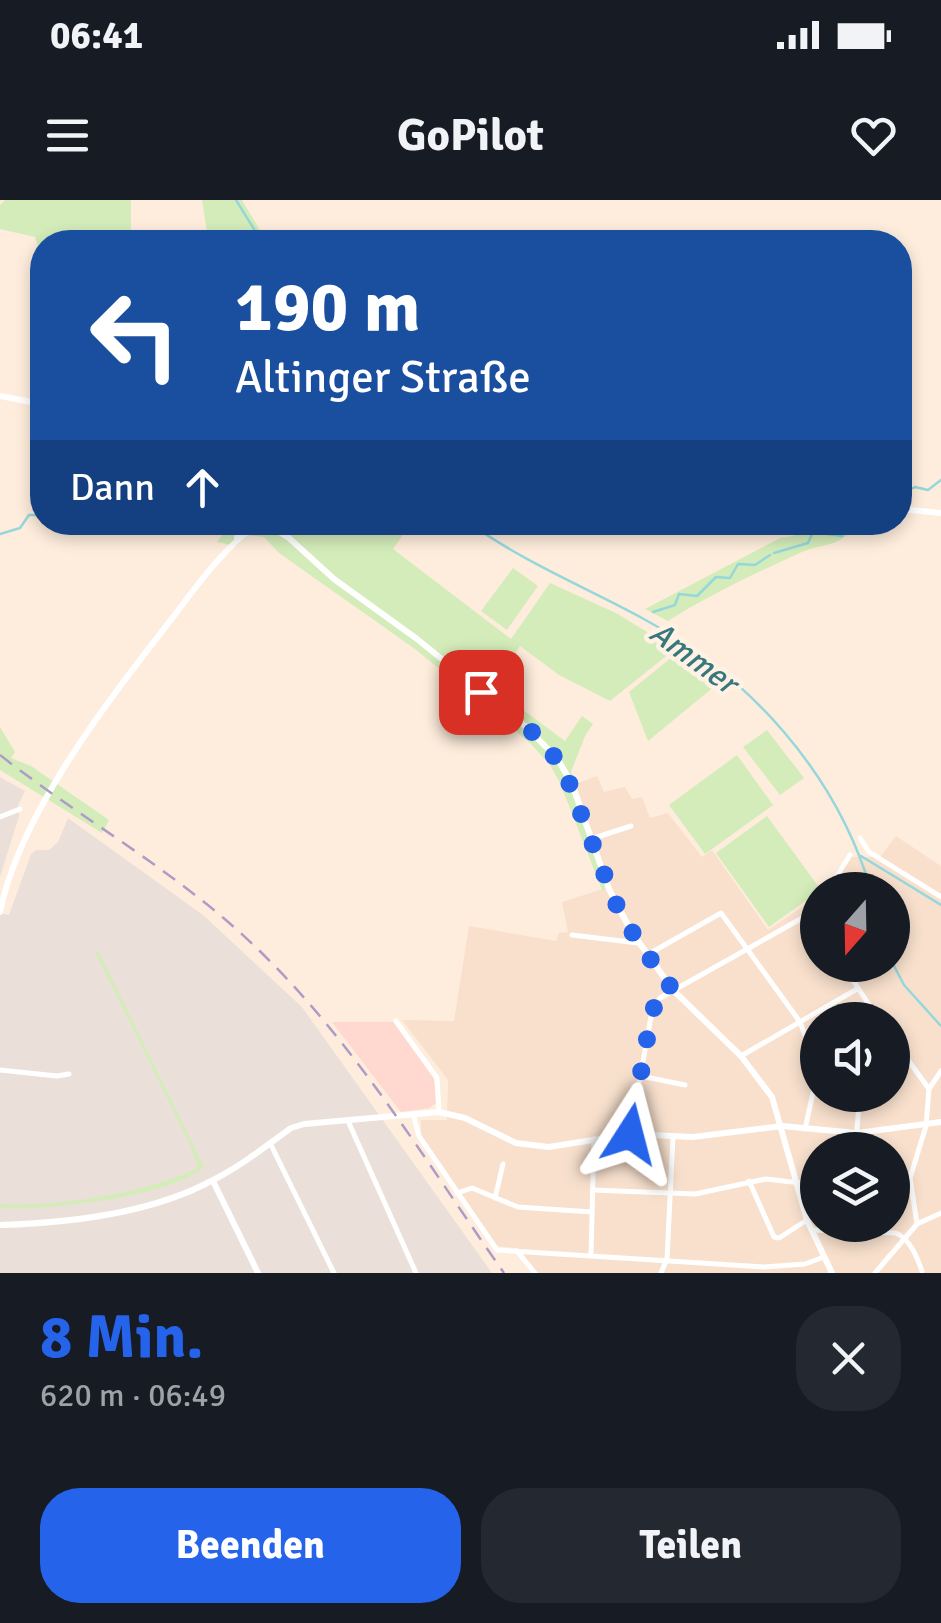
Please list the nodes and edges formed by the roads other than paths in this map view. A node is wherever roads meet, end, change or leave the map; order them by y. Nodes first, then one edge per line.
1 (0, 396) edge
2 (30, 402) edge
3 (912, 510) edge
4 (941, 513) edge
5 (238, 535) edge
6 (244, 535) edge
7 (284, 535) edge
8 (287, 535) edge
9 (289, 538) junction
10 (234, 542) junction
11 (20, 809) dead end
12 (0, 817) edge
13 (631, 826) dead end
14 (860, 838) dead end
15 (590, 839) junction
16 (850, 855) dead end
17 (839, 872) edge
18 (941, 896) edge
19 (0, 912) edge
20 (800, 918) edge
21 (572, 935) dead end
22 (638, 942) junction
23 (745, 949) junction
24 (647, 955) junction
25 (852, 982) edge
26 (856, 989) junction
27 (673, 990) junction
28 (834, 1002) edge
29 (866, 1002) edge
30 (396, 1021) dead end
31 (800, 1022) joint
32 (741, 1056) junction
33 (910, 1062) edge
34 (0, 1070) edge
35 (941, 1071) edge
36 (69, 1074) dead end
37 (640, 1076) junction
38 (686, 1086) dead end
39 (929, 1088) junction
40 (440, 1112) junction
41 (809, 1112) edge
42 (413, 1114) junction
43 (348, 1120) junction
44 (941, 1122) edge
45 (782, 1126) junction
46 (926, 1126) junction
47 (805, 1129) junction
48 (836, 1132) edge
49 (874, 1132) edge
50 (630, 1134) junction
51 (673, 1136) junction
52 (594, 1139) junction
53 (270, 1142) junction
54 (503, 1164) dead end
55 (910, 1178) edge
56 (213, 1181) junction
57 (749, 1181) junction
58 (797, 1183) junction
59 (800, 1183) edge
60 (593, 1190) junction
61 (910, 1191) edge
62 (457, 1194) junction
63 (671, 1194) junction
64 (800, 1194) edge
65 (494, 1198) junction
66 (592, 1212) junction
67 (941, 1213) edge
68 (0, 1222) edge
69 (800, 1224) edge
70 (917, 1224) junction
71 (910, 1233) edge
72 (817, 1242) edge
73 (903, 1242) edge
74 (907, 1242) edge
75 (517, 1251) junction
76 (590, 1254) junction
77 (824, 1257) junction
78 (667, 1259) junction
79 (764, 1270) edge
80 (922, 1272) edge
81 (258, 1273) edge
82 (334, 1273) edge
83 (416, 1273) edge
84 (535, 1273) edge
85 (661, 1273) edge
86 (832, 1273) edge
87 (875, 1273) edge

1 - 2 street
3 - 4 street
5 - 10 street
6 - 10 street
7 - 9 street
8 - 9 street
9 - 15 street
10 - 19 street
11 - 12 street
13 - 15 street
14 - 18 street
15 - 22 street
16 - 17 street
20 - 23 street
21 - 22 street
22 - 24 street
23 - 24 street
23 - 27 street
23 - 31 street
24 - 27 street
25 - 26 street
26 - 28 street
26 - 29 street
27 - 32 street
27 - 37 street
30 - 40 street
31 - 32 street
32 - 45 street
33 - 39 street
34 - 36 street
35 - 39 street
37 - 38 street
37 - 50 street
39 - 46 street
40 - 42 street
40 - 52 street
41 - 47 street
42 - 43 street
42 - 62 street
43 - 53 street
43 - 83 street
44 - 46 street
45 - 47 street
45 - 51 street
45 - 58 street
46 - 49 street
46 - 55 street
47 - 48 street
50 - 51 street
50 - 52 street
51 - 63 street
52 - 60 street
53 - 56 street
53 - 82 street
54 - 65 street
56 - 68 street
56 - 81 street
57 - 58 street
57 - 63 street
57 - 69 street
58 - 59 street
58 - 64 street
60 - 63 street
60 - 66 street
61 - 70 street
62 - 65 street
62 - 75 street
63 - 78 street
65 - 66 street
66 - 76 street
67 - 70 street
70 - 71 street
72 - 77 street
73 - 87 street
74 - 80 street
75 - 76 street
75 - 84 street
76 - 78 street
77 - 79 street
77 - 86 street
78 - 79 street
78 - 85 street

